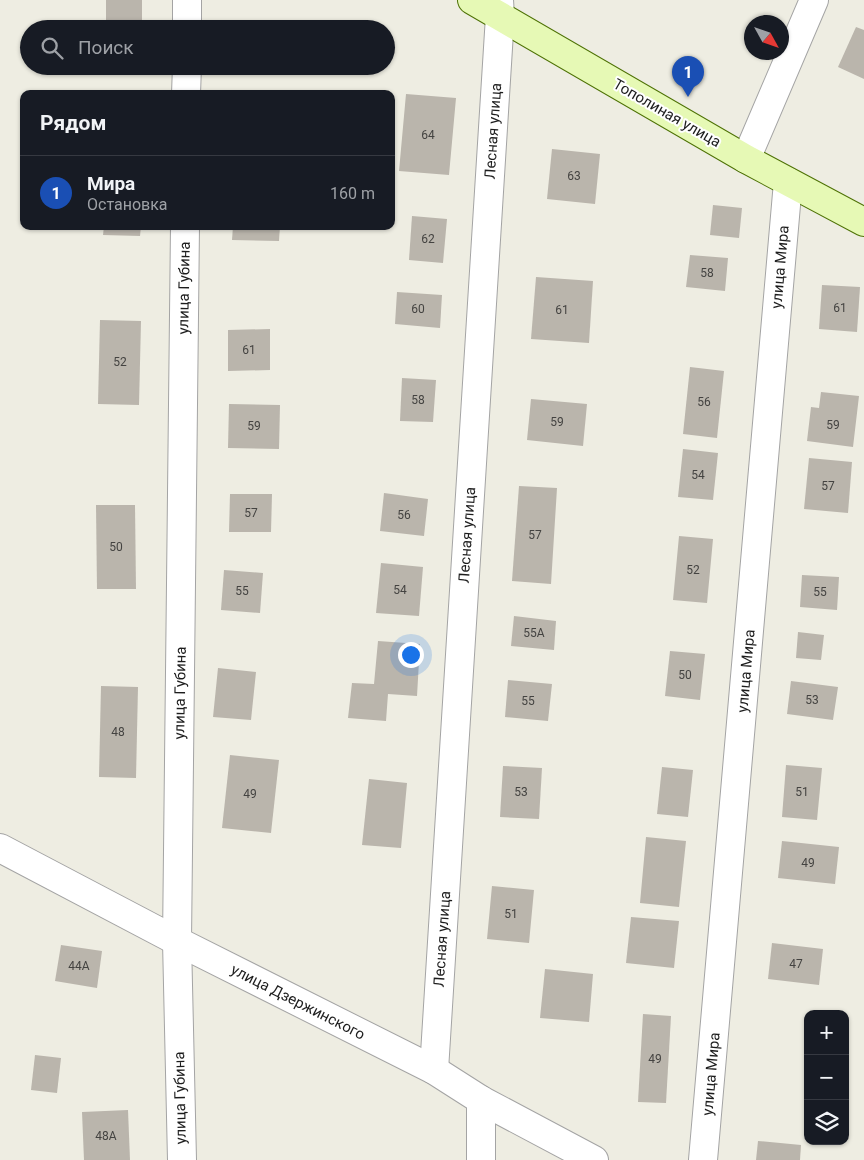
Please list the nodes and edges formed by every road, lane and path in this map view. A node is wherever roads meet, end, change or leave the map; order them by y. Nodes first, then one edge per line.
1 (187, 0) edge
2 (472, 0) edge
3 (814, 0) edge
4 (500, 8) edge
5 (187, 20) edge
6 (187, 75) edge
7 (186, 90) edge
8 (746, 159) junction
9 (788, 182) junction
10 (864, 222) edge
11 (185, 230) edge
12 (0, 848) edge
13 (177, 941) junction
14 (434, 1070) junction
15 (481, 1100) junction
16 (182, 1160) edge
17 (482, 1160) edge
18 (594, 1160) edge
19 (704, 1160) edge

1 - 5 street
2 - 4 street, Тополиная улица
3 - 8 street
4 - 8 street, Тополиная улица
4 - 14 street, Лесная улица
6 - 7 street
8 - 9 street, Тополиная улица
9 - 10 street, Тополиная улица
9 - 19 street, улица Мира
11 - 13 street, улица Губина
12 - 13 street, улица Дзержинского
13 - 14 street, улица Дзержинского
13 - 16 street, улица Губина
14 - 15 street, улица Дзержинского
15 - 17 street
15 - 18 street, улица Дзержинского

